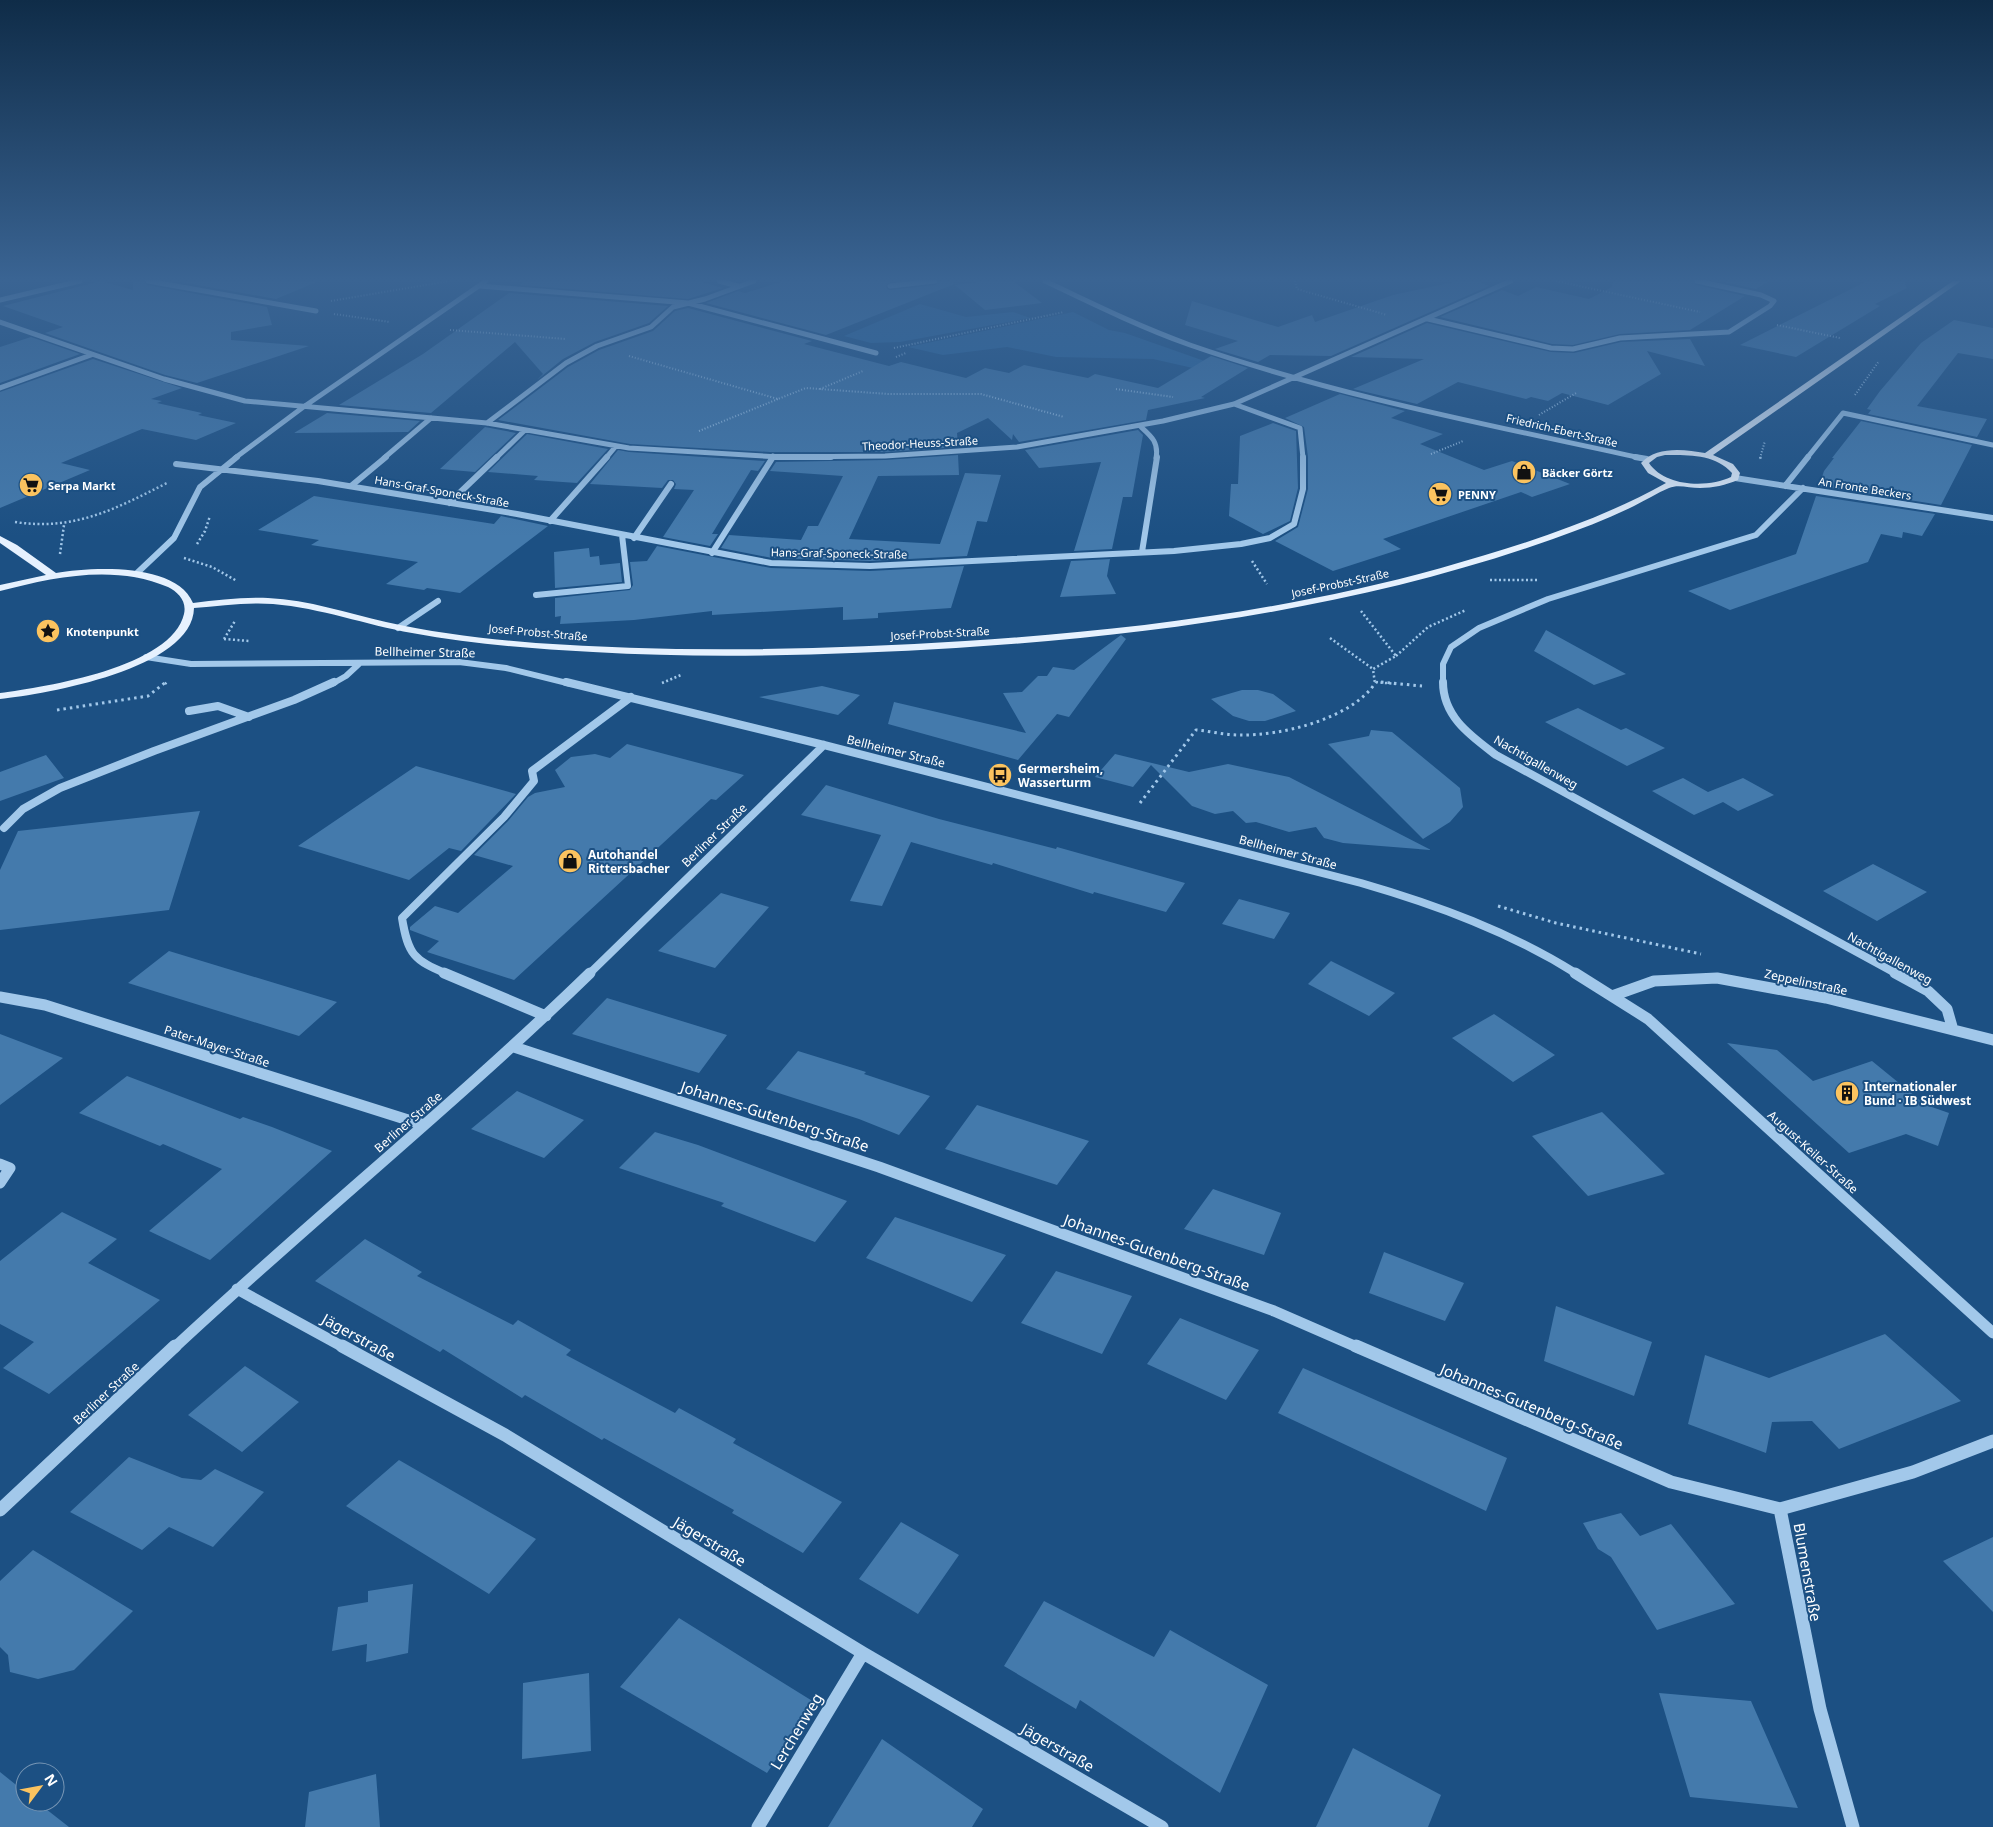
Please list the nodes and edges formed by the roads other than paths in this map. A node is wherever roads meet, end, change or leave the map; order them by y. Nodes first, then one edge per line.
1 (60, 366) edge
2 (125, 366) edge
3 (361, 366) edge
4 (562, 366) edge
5 (1256, 366) edge
6 (1323, 366) edge
7 (1835, 366) edge
8 (1294, 379) junction
9 (0, 388) edge
10 (1234, 404) junction
11 (302, 408) junction
12 (1843, 413) joint
13 (431, 418) junction
14 (487, 423) junction
15 (1140, 426) junction
16 (525, 430) junction
17 (1993, 445) edge
18 (616, 446) junction
19 (773, 456) junction
20 (1706, 456) junction
21 (1648, 459) junction
22 (176, 464) dead end
23 (199, 468) joint
24 (219, 470) junction
25 (1735, 478) junction
26 (1673, 482) junction
27 (671, 484) dead end
28 (351, 486) junction
29 (1785, 486) junction
30 (1803, 488) junction
31 (449, 502) junction
32 (1993, 518) edge
33 (550, 520) junction
34 (622, 535) junction
35 (634, 538) junction
36 (0, 539) edge
37 (1142, 552) junction
38 (712, 554) junction
39 (136, 574) junction
40 (54, 576) junction
41 (1, 585) edge
42 (536, 595) dead end
43 (438, 601) dead end
44 (190, 606) junction
45 (398, 628) junction
46 (146, 657) junction
47 (360, 663) junction
48 (0, 696) edge
49 (631, 697) junction
50 (189, 710) dead end
51 (249, 717) junction
52 (824, 745) junction
53 (4, 828) dead end
54 (1612, 996) junction
55 (0, 997) edge
56 (546, 1016) junction
57 (1953, 1030) junction
58 (1993, 1040) edge
59 (514, 1047) junction
60 (424, 1125) junction
61 (0, 1164) edge
62 (0, 1183) edge
63 (237, 1289) junction
64 (1993, 1333) edge
65 (1993, 1441) edge
66 (1780, 1509) junction
67 (0, 1510) edge
68 (863, 1653) junction
69 (758, 1827) edge
70 (1162, 1827) edge
71 (1852, 1827) edge

1 - 9 street
2 - 11 street, Theodor-Heuss-Straße
3 - 11 street
4 - 14 street
5 - 8 street, Friedrich-Ebert-Straße
6 - 8 street, Theodor-Heuss-Straße
7 - 20 main road
8 - 10 street, Theodor-Heuss-Straße
8 - 21 street, Friedrich-Ebert-Straße
10 - 15 street, Theodor-Heuss-Straße
10 - 37 street, Hans-Graf-Sponeck-Straße
11 - 13 street, Theodor-Heuss-Straße
11 - 24 street
12 - 17 street
12 - 29 street
13 - 14 street, Theodor-Heuss-Straße
13 - 28 street
14 - 16 street, Theodor-Heuss-Straße
15 - 19 street, Theodor-Heuss-Straße
15 - 37 street
16 - 18 street, Theodor-Heuss-Straße
16 - 31 street
18 - 19 street, Theodor-Heuss-Straße
18 - 33 street
19 - 38 street
20 - 21 main road
20 - 25 main road
21 - 26 main road
22 - 23 street
23 - 24 street
24 - 28 street, Hans-Graf-Sponeck-Straße
24 - 39 street
25 - 26 main road
25 - 29 street, An Fronte Beckers
26 - 45 main road, Josef-Probst-Straße
27 - 35 street
28 - 31 street, Hans-Graf-Sponeck-Straße
29 - 30 street, An Fronte Beckers
30 - 32 street, An Fronte Beckers
30 - 57 street, Nachtigallenweg
31 - 33 street, Hans-Graf-Sponeck-Straße
33 - 34 street, Hans-Graf-Sponeck-Straße
34 - 35 street, Hans-Graf-Sponeck-Straße
34 - 42 street
35 - 38 street, Hans-Graf-Sponeck-Straße
36 - 40 main road
37 - 38 street, Hans-Graf-Sponeck-Straße
39 - 40 main road
39 - 44 main road
40 - 41 main road
43 - 45 street
44 - 45 main road, Josef-Probst-Straße
44 - 46 main road
46 - 47 street, Bellheimer Straße
46 - 48 main road
47 - 49 street, Bellheimer Straße
47 - 51 street
49 - 52 street, Bellheimer Straße
49 - 56 street
50 - 51 street
51 - 53 street
52 - 54 street, Bellheimer Straße
52 - 56 street, Berliner Straße
54 - 57 street, Zeppelinstraße
54 - 64 street, August-Keiler-Straße
55 - 60 street, Pater-Mayer-Straße
56 - 59 street, Berliner Straße
57 - 58 street, Zeppelinstraße
59 - 60 street, Berliner Straße
59 - 66 street, Johannes-Gutenberg-Straße
60 - 63 street, Berliner Straße
61 - 62 street
63 - 67 street, Berliner Straße
63 - 68 street, Jägerstraße
65 - 66 street, Blumenstraße
66 - 71 street, Blumenstraße
68 - 69 street, Lerchenweg
68 - 70 street, Jägerstraße

